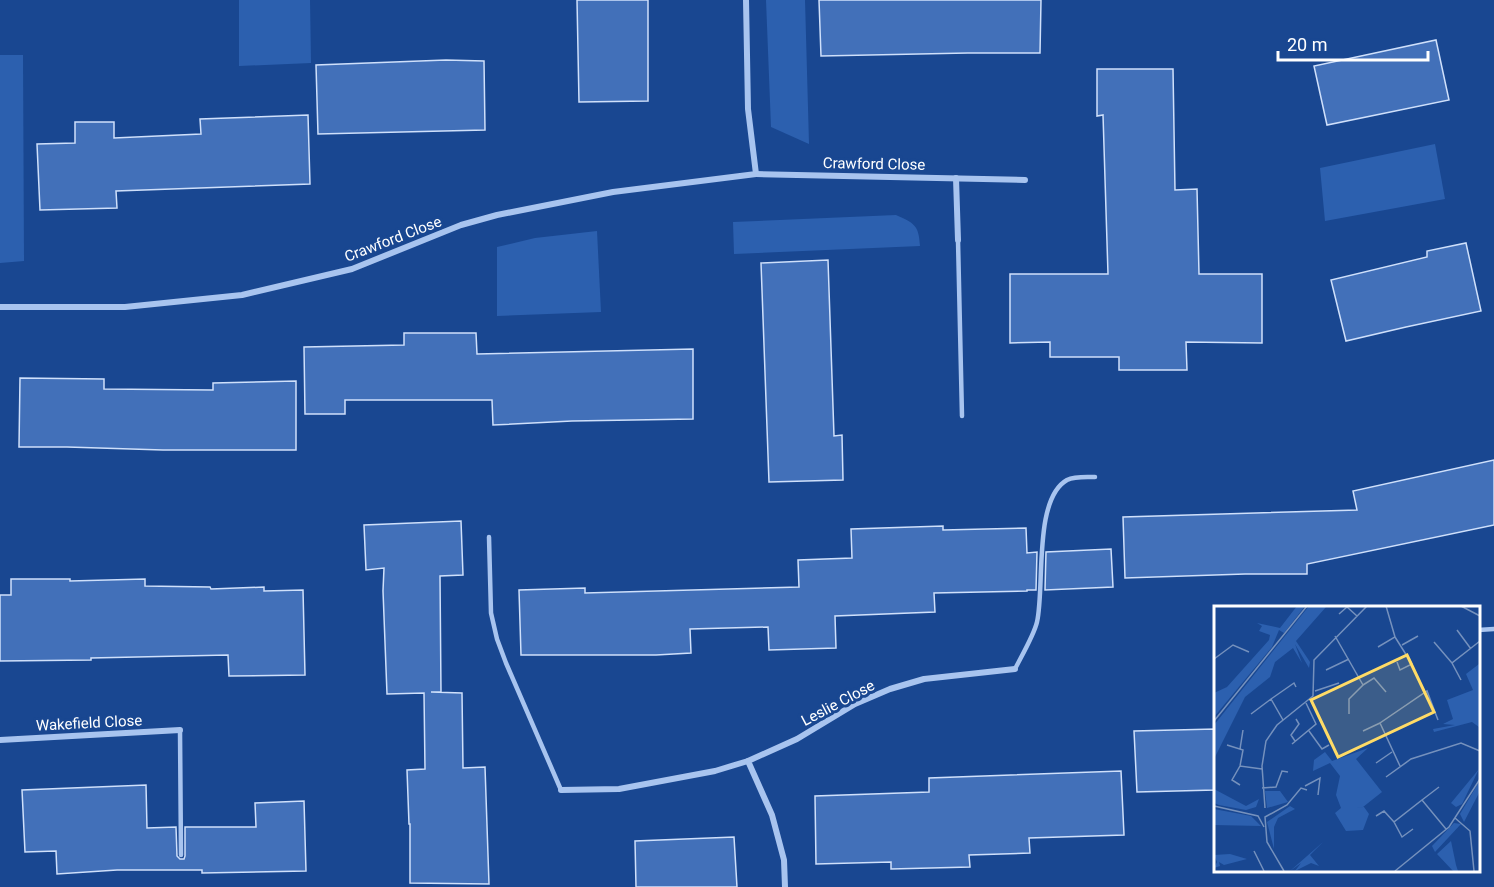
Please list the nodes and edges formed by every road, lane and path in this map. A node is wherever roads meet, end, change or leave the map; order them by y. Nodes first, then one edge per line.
1 (746, 0) edge
2 (756, 174) junction
3 (956, 178) junction
4 (1025, 180) dead end
5 (958, 240) joint
6 (0, 307) edge
7 (962, 416) dead end
8 (1095, 477) dead end
9 (489, 537) dead end
10 (1494, 629) edge
11 (1479, 630) edge
12 (1015, 669) joint
13 (180, 730) joint
14 (0, 740) edge
15 (748, 761) junction
16 (561, 790) joint
17 (181, 855) dead end
18 (785, 887) edge

1 - 2 street
2 - 3 street, Crawford Close
2 - 6 street, Crawford Close
3 - 4 street, Crawford Close
3 - 5 street
5 - 7 lane
8 - 12 lane
9 - 16 lane
10 - 11 lane
12 - 15 street, Leslie Close
13 - 14 street, Wakefield Close
13 - 17 lane
15 - 16 street, Leslie Close
15 - 18 street

